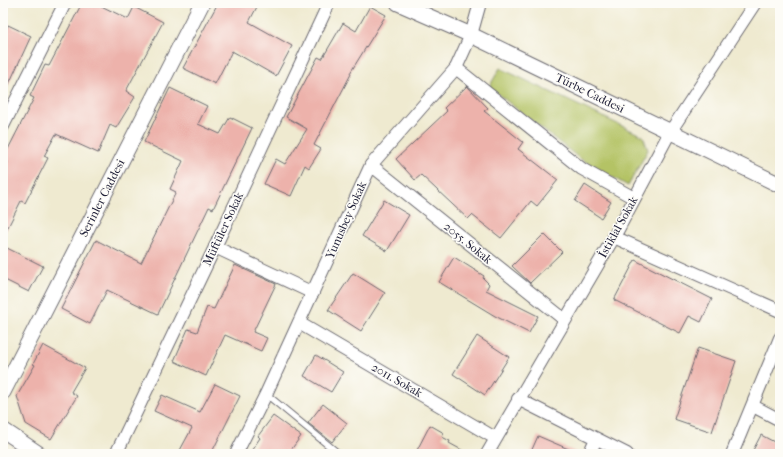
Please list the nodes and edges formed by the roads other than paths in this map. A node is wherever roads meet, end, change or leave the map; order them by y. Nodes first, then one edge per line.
1 (65, 3) edge
2 (202, 3) edge
3 (329, 3) edge
4 (398, 3) edge
5 (480, 3) edge
6 (754, 3) edge
7 (471, 35) junction
8 (456, 68) junction
9 (3, 126) edge
10 (670, 132) junction
11 (371, 165) junction
12 (780, 185) edge
13 (634, 198) junction
14 (614, 236) junction
15 (216, 246) junction
16 (313, 293) junction
17 (780, 311) edge
18 (565, 320) junction
19 (299, 323) junction
20 (780, 338) edge
21 (3, 392) edge
22 (266, 394) junction
23 (518, 399) junction
24 (753, 406) junction
25 (780, 420) edge
26 (3, 430) edge
27 (495, 438) junction
28 (596, 439) junction
29 (39, 454) edge
30 (116, 454) edge
31 (236, 454) edge
32 (339, 454) edge
33 (486, 454) edge
34 (589, 454) edge
35 (628, 454) edge
36 (732, 454) edge

1 - 9 street
2 - 21 street, Serinler Caddesi
3 - 15 street, Müftüler Sokak
4 - 7 street, Türbe Caddesi
5 - 7 street, Yunusbey Sokak
6 - 10 street, İstiklal Sokak
7 - 8 street, Yunusbey Sokak
7 - 10 street, Türbe Caddesi
8 - 11 street, Yunusbey Sokak
8 - 13 street
10 - 12 street, Türbe Caddesi
10 - 13 street, İstiklal Sokak
11 - 16 street, Yunusbey Sokak
11 - 18 street, 2055. Sokak
13 - 14 street, İstiklal Sokak
14 - 17 street
14 - 18 street, İstiklal Sokak
15 - 16 street
15 - 30 street, Müftüler Sokak
16 - 19 street, Yunusbey Sokak
18 - 23 street, İstiklal Sokak
19 - 22 street, Yunusbey Sokak
19 - 27 street, 2011. Sokak
20 - 24 street
22 - 31 street, Yunusbey Sokak
22 - 32 lane
23 - 27 street, İstiklal Sokak
23 - 28 street
24 - 25 street
24 - 36 street
26 - 29 street
27 - 33 street, İstiklal Sokak
28 - 34 street
28 - 35 street

